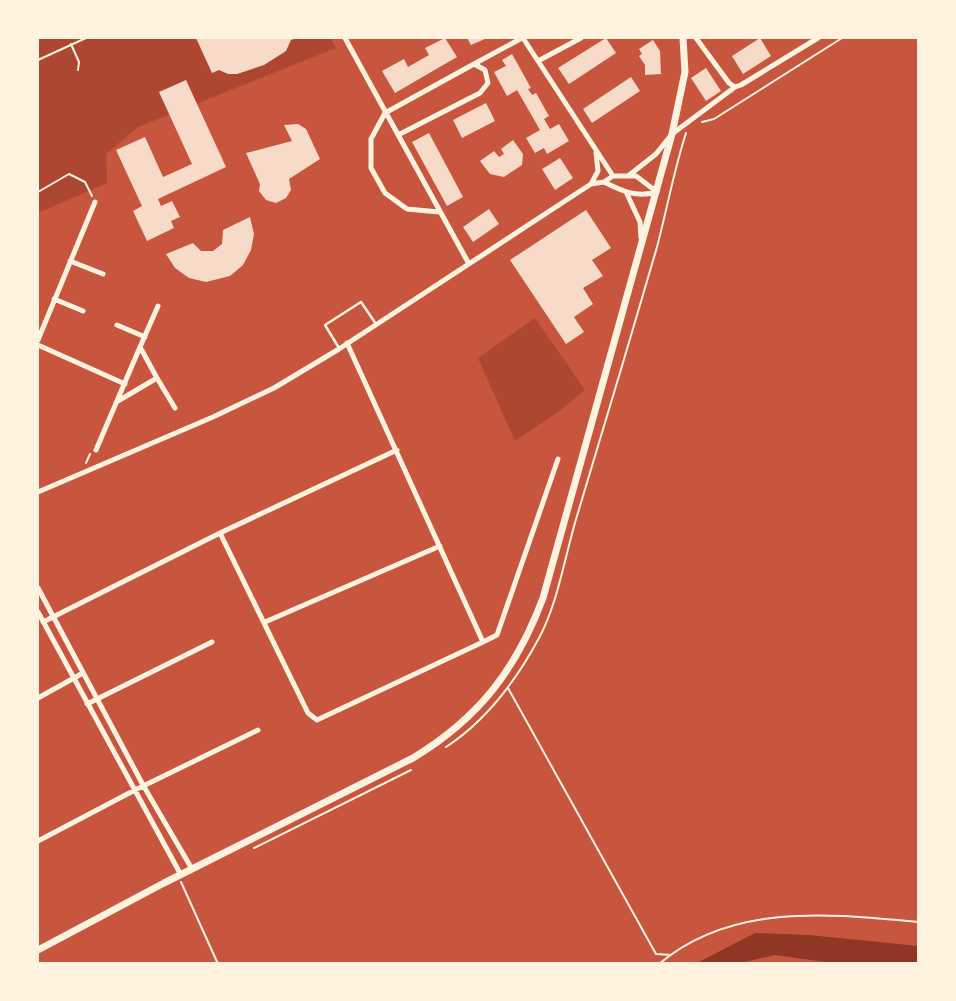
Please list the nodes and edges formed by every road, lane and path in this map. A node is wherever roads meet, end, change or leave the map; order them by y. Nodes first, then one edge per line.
1 (86, 38) edge
2 (345, 38) edge
3 (522, 38) edge
4 (581, 38) edge
5 (683, 38) edge
6 (696, 38) edge
7 (818, 38) edge
8 (842, 38) edge
9 (71, 44) junction
10 (38, 60) edge
11 (538, 61) junction
12 (474, 64) junction
13 (78, 70) dead end
14 (735, 86) junction
15 (385, 113) junction
16 (700, 123) dead end
17 (690, 130) dead end
18 (672, 134) junction
19 (398, 135) junction
20 (596, 152) junction
21 (612, 176) junction
22 (628, 176) junction
23 (604, 182) junction
24 (591, 184) junction
25 (38, 192) edge
26 (657, 192) junction
27 (628, 194) junction
28 (95, 202) joint
29 (439, 212) junction
30 (642, 245) junction
31 (70, 261) junction
32 (469, 264) junction
33 (103, 274) dead end
34 (54, 299) junction
35 (158, 306) dead end
36 (83, 310) dead end
37 (376, 324) junction
38 (116, 325) dead end
39 (145, 337) junction
40 (38, 340) edge
41 (347, 343) junction
42 (38, 345) edge
43 (140, 347) junction
44 (339, 349) junction
45 (158, 378) junction
46 (125, 384) junction
47 (118, 401) junction
48 (175, 408) dead end
49 (96, 450) joint
50 (397, 450) junction
51 (558, 459) dead end
52 (82, 473) junction
53 (38, 492) edge
54 (220, 533) junction
55 (440, 546) junction
56 (38, 588) edge
57 (38, 612) edge
58 (53, 617) junction
59 (43, 622) junction
60 (265, 622) junction
61 (212, 642) dead end
62 (484, 642) junction
63 (83, 674) junction
64 (74, 678) junction
65 (508, 688) junction
66 (38, 698) edge
67 (97, 700) junction
68 (88, 704) junction
69 (258, 730) dead end
70 (441, 750) dead end
71 (418, 765) dead end
72 (143, 785) junction
73 (134, 790) junction
74 (38, 841) edge
75 (249, 851) dead end
76 (192, 869) junction
77 (180, 875) junction
78 (182, 884) junction
79 (175, 887) dead end
80 (918, 922) edge
81 (38, 950) edge
82 (671, 955) junction
83 (218, 964) edge
84 (659, 964) edge

1 - 9 path
2 - 15 street
3 - 11 street
3 - 12 street
4 - 11 street
5 - 18 street
6 - 14 street
7 - 14 street
8 - 16 path
9 - 10 path
9 - 13 path
11 - 20 street
12 - 15 street
12 - 19 street
14 - 18 street
15 - 19 street
15 - 29 street
17 - 65 path
18 - 22 street
18 - 26 street
19 - 29 street
20 - 21 street
20 - 24 street
21 - 22 street
21 - 23 street
22 - 26 street
23 - 24 street
23 - 27 street
24 - 32 street
25 - 28 path
26 - 27 street
26 - 30 street
27 - 30 street
28 - 31 street
29 - 32 street
30 - 76 street
31 - 33 street
31 - 34 street
32 - 37 street
34 - 36 street
34 - 40 street
35 - 39 street
37 - 41 street
37 - 44 lane
38 - 39 street
39 - 43 street
41 - 44 street
41 - 50 street
42 - 46 street
43 - 45 street
43 - 46 street
44 - 52 street
45 - 47 street
45 - 48 street
46 - 47 street
47 - 49 street
49 - 52 path
50 - 54 street
50 - 55 street
51 - 62 street
52 - 53 street
54 - 58 street
54 - 60 street
55 - 60 street
55 - 62 street
56 - 58 street
57 - 59 street
58 - 59 street
58 - 63 street
59 - 64 street
60 - 62 street
61 - 67 street
63 - 64 street
63 - 67 street
64 - 66 street
64 - 68 street
65 - 70 path
65 - 82 path
67 - 68 street
67 - 72 street
68 - 73 street
69 - 72 street
71 - 75 path
72 - 73 street
72 - 76 street
73 - 74 street
73 - 77 street
76 - 77 street
77 - 78 path
77 - 81 street
78 - 79 path
78 - 83 path
80 - 82 path
82 - 84 path

